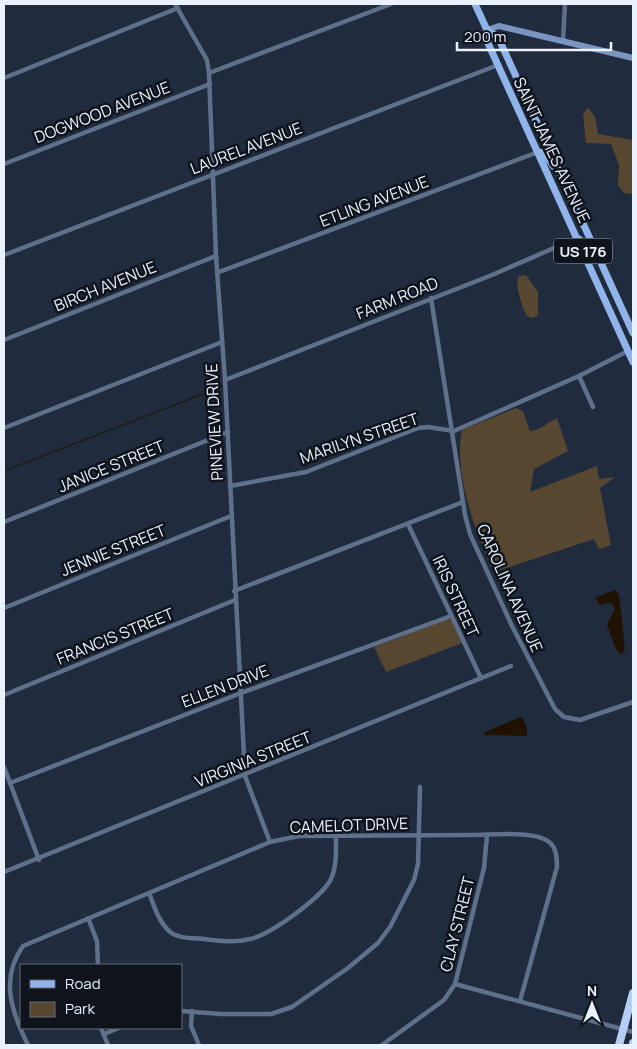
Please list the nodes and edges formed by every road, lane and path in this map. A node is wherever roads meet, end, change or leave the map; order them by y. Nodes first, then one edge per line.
1 (391, 4) edge
2 (475, 4) edge
3 (565, 4) edge
4 (176, 6) edge
5 (487, 30) junction
6 (563, 40) junction
7 (633, 58) edge
8 (498, 65) junction
9 (209, 72) junction
10 (4, 78) edge
11 (210, 84) junction
12 (538, 152) junction
13 (4, 164) edge
14 (559, 173) junction
15 (214, 174) junction
16 (577, 238) junction
17 (4, 255) edge
18 (216, 256) junction
19 (598, 258) junction
20 (219, 272) junction
21 (432, 298) junction
22 (633, 333) edge
23 (4, 340) edge
24 (222, 342) junction
25 (628, 350) junction
26 (633, 362) edge
27 (579, 376) junction
28 (225, 380) junction
29 (593, 406) dead end
30 (4, 428) edge
31 (454, 431) junction
32 (228, 432) junction
33 (230, 486) junction
34 (463, 502) junction
35 (231, 516) junction
36 (4, 522) edge
37 (408, 524) junction
38 (234, 591) junction
39 (235, 600) junction
40 (4, 608) edge
41 (451, 616) junction
42 (511, 666) dead end
43 (480, 678) junction
44 (242, 693) junction
45 (4, 695) edge
46 (633, 702) edge
47 (4, 767) edge
48 (245, 776) junction
49 (10, 783) junction
50 (420, 787) dead end
51 (418, 835) junction
52 (487, 835) junction
53 (336, 836) junction
54 (270, 842) junction
55 (39, 860) junction
56 (4, 872) edge
57 (149, 893) junction
58 (88, 918) junction
59 (98, 964) edge
60 (455, 984) junction
61 (633, 993) edge
62 (520, 1001) junction
63 (182, 1011) edge
64 (192, 1012) junction
65 (102, 1029) edge
66 (116, 1029) edge
67 (623, 1029) junction
68 (633, 1032) edge
69 (104, 1034) junction
70 (28, 1045) edge
71 (108, 1045) edge
72 (199, 1045) edge
73 (382, 1045) edge
74 (619, 1045) edge

1 - 9 street
2 - 5 main road, SAINT JAMES AVENUE / US 176
3 - 6 street
4 - 9 street, PINEVIEW DRIVE
4 - 10 street
5 - 6 main road
5 - 8 main road, SAINT JAMES AVENUE / US 176
5 - 14 main road, SAINT JAMES AVENUE / US 176
6 - 7 main road
8 - 12 main road, SAINT JAMES AVENUE / US 176
8 - 15 street, LAUREL AVENUE
9 - 11 street, PINEVIEW DRIVE
11 - 13 street, DOGWOOD AVENUE
11 - 15 street, PINEVIEW DRIVE
12 - 14 main road
12 - 16 main road, SAINT JAMES AVENUE / US 176
12 - 20 street, ETLING AVENUE
14 - 19 main road, SAINT JAMES AVENUE / US 176
15 - 17 street, LAUREL AVENUE
15 - 18 street, PINEVIEW DRIVE
16 - 19 main road
16 - 21 street, FARM ROAD
16 - 25 main road, SAINT JAMES AVENUE / US 176
18 - 20 street, PINEVIEW DRIVE
18 - 23 street, BIRCH AVENUE
19 - 22 main road, SAINT JAMES AVENUE / US 176
20 - 24 street, PINEVIEW DRIVE
21 - 28 street, FARM ROAD
21 - 31 street, CAROLINA AVENUE
24 - 28 street, PINEVIEW DRIVE
24 - 30 street
25 - 26 main road, SAINT JAMES AVENUE / US 176
25 - 27 street
27 - 29 street
27 - 31 street
28 - 32 street, PINEVIEW DRIVE
31 - 33 street, MARILYN STREET
31 - 34 street, CAROLINA AVENUE
32 - 33 street, PINEVIEW DRIVE
32 - 36 street, JANICE STREET
33 - 35 street, PINEVIEW DRIVE
34 - 37 street
34 - 46 street, CAROLINA AVENUE
35 - 38 street, PINEVIEW DRIVE
35 - 40 street, JENNIE STREET
37 - 38 street
37 - 41 street, IRIS STREET
38 - 39 street, PINEVIEW DRIVE
39 - 44 street, PINEVIEW DRIVE
39 - 45 street, FRANCIS STREET
41 - 43 street, IRIS STREET
41 - 44 street, ELLEN DRIVE
42 - 43 street, VIRGINIA STREET
43 - 48 street, VIRGINIA STREET
44 - 48 street, PINEVIEW DRIVE
44 - 49 street, ELLEN DRIVE
47 - 49 street
48 - 54 street, PINEVIEW DRIVE
48 - 55 street, VIRGINIA STREET
49 - 55 street
50 - 51 street
51 - 52 street, CAMELOT DRIVE
51 - 53 street, CAMELOT DRIVE
51 - 64 street
52 - 60 street, CLAY STREET
52 - 62 street, CAMELOT DRIVE
53 - 54 street, CAMELOT DRIVE
53 - 57 street
54 - 57 street, CAMELOT DRIVE
55 - 56 street, VIRGINIA STREET
57 - 58 street, CAMELOT DRIVE
58 - 59 street
58 - 70 street, CAMELOT DRIVE
60 - 62 street
60 - 73 street, CLAY STREET
61 - 67 highway
62 - 67 street
63 - 64 street
64 - 72 street
65 - 69 street
66 - 69 street
67 - 68 street
67 - 74 highway
69 - 71 street

